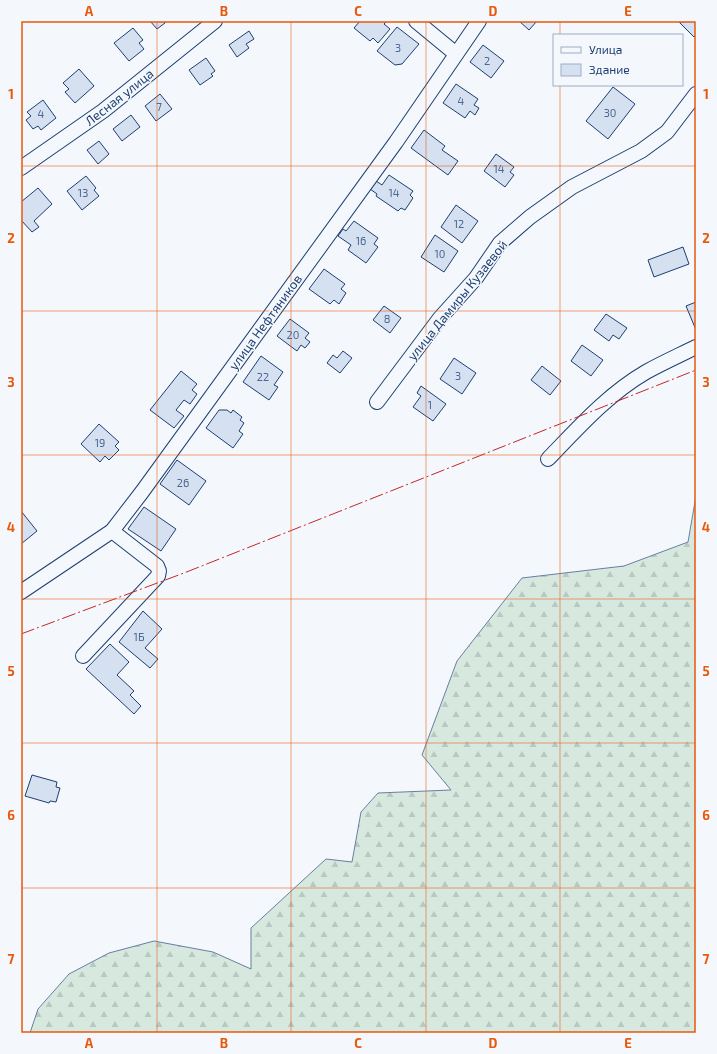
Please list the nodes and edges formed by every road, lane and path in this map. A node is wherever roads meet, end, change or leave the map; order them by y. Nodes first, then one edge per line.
1 (215, 21) edge
2 (416, 21) edge
3 (479, 21) edge
4 (456, 54) junction
5 (696, 94) edge
6 (22, 165) edge
7 (696, 347) edge
8 (377, 402) dead end
9 (548, 459) dead end
10 (112, 531) junction
11 (21, 592) edge
12 (83, 656) dead end

1 - 6 street, Лесная улица
2 - 4 street
3 - 4 street, улица Нефтяников
4 - 10 street, улица Нефтяников
5 - 8 street, улица Дамиры Кузаевой
7 - 9 street
10 - 11 street, улица Нефтяников
10 - 12 street

